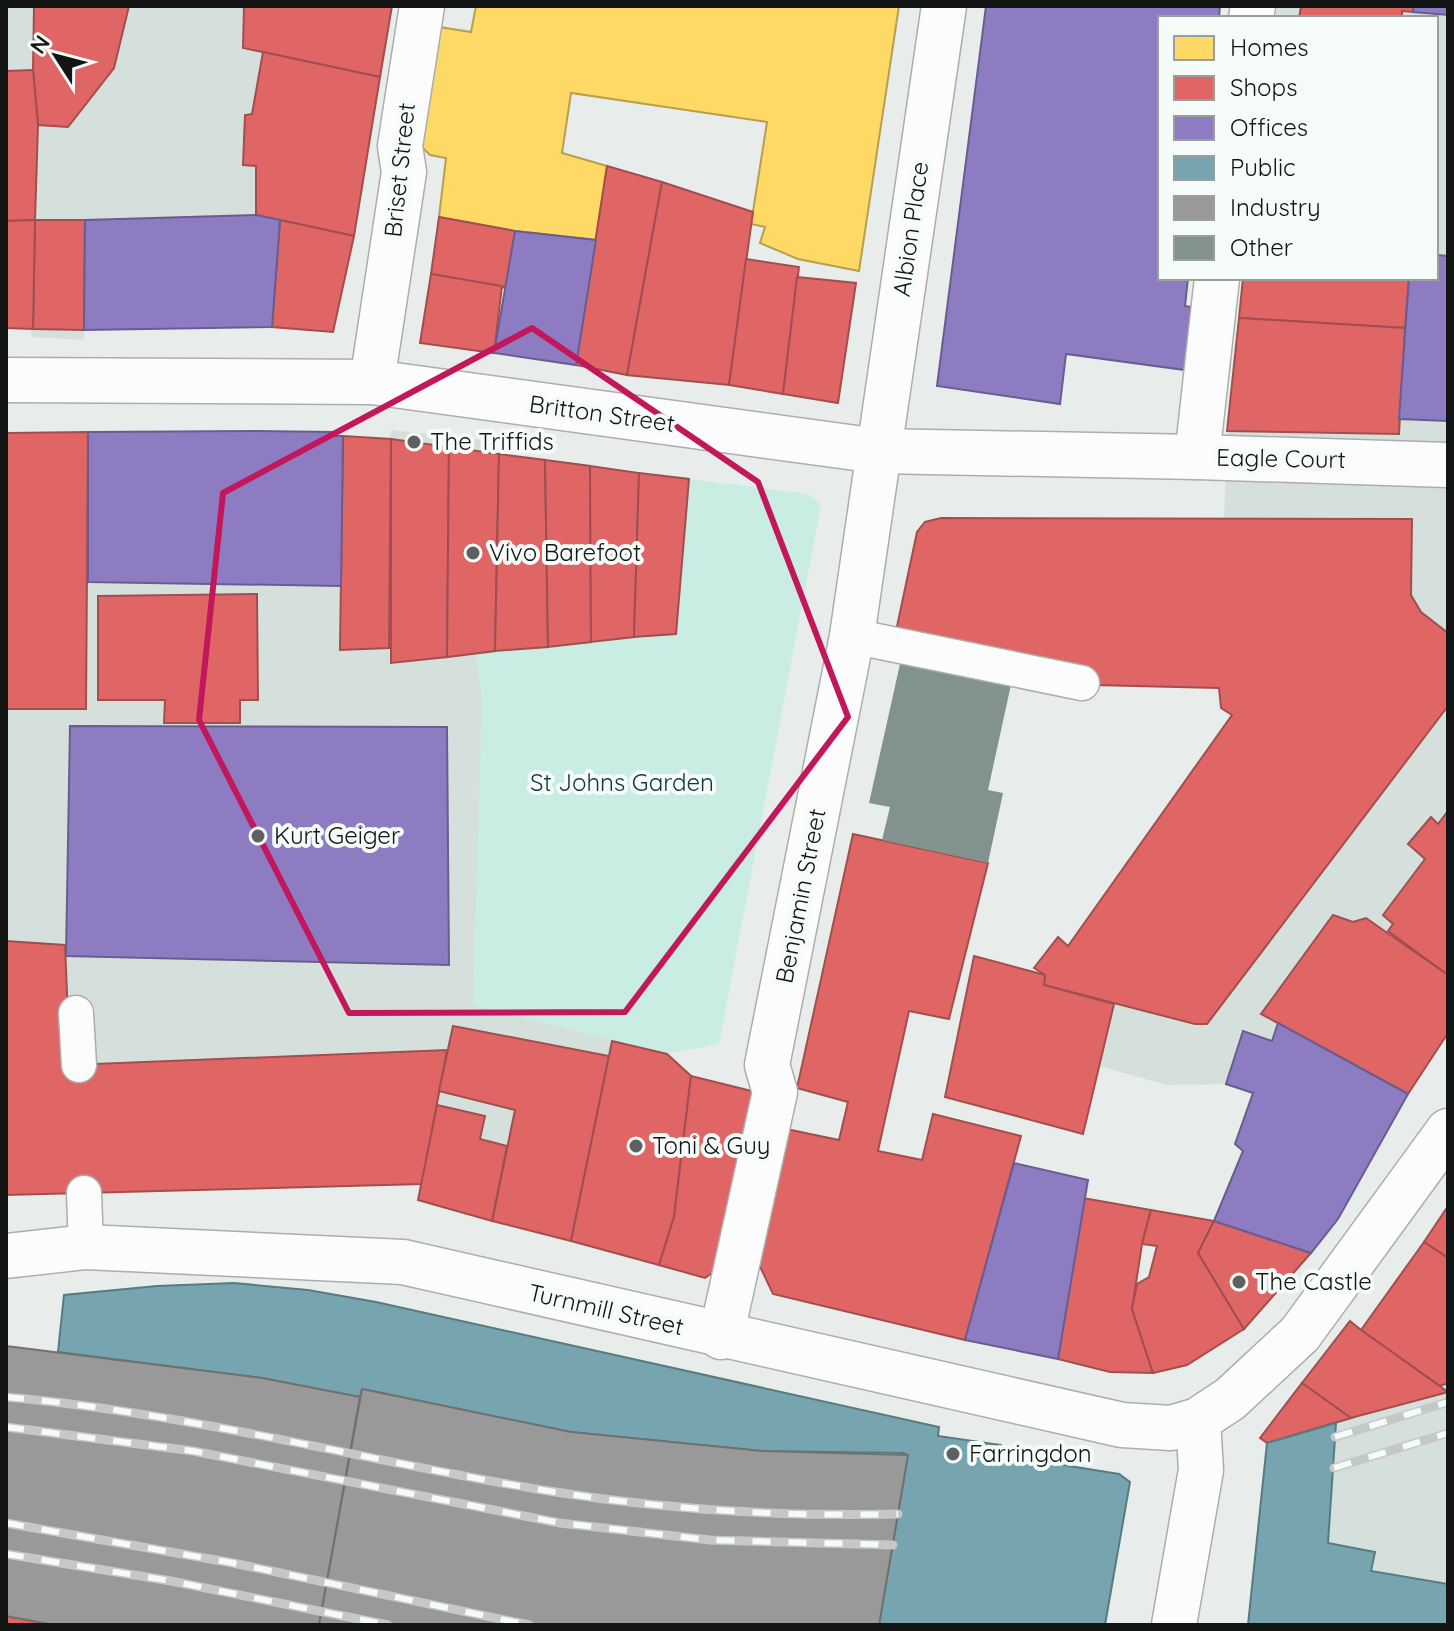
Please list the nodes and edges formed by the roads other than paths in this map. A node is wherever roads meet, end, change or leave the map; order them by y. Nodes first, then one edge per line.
1 (422, 6) edge
2 (944, 6) edge
3 (1217, 280) edge
4 (6, 380) edge
5 (372, 382) junction
6 (878, 451) junction
7 (1197, 457) junction
8 (1448, 465) edge
9 (852, 636) junction
10 (1082, 683) dead end
11 (76, 1013) dead end
12 (79, 1065) dead end
13 (1448, 1131) edge
14 (84, 1193) dead end
15 (86, 1247) junction
16 (6, 1256) edge
17 (721, 1337) junction
18 (1198, 1420) junction
19 (1174, 1625) edge

1 - 5 street, Briset Street
2 - 6 street, Albion Place
3 - 7 street, Eagle Court
4 - 5 street, Britton Street
5 - 6 street, Britton Street
6 - 7 street, Britton Street
6 - 9 street, Benjamin Street
7 - 8 street, Eagle Court
9 - 10 lane
9 - 17 street, Benjamin Street
11 - 12 lane
13 - 18 street
14 - 15 lane
15 - 16 street, Turnmill Street
15 - 17 street, Turnmill Street
17 - 18 street, Turnmill Street
18 - 19 street

